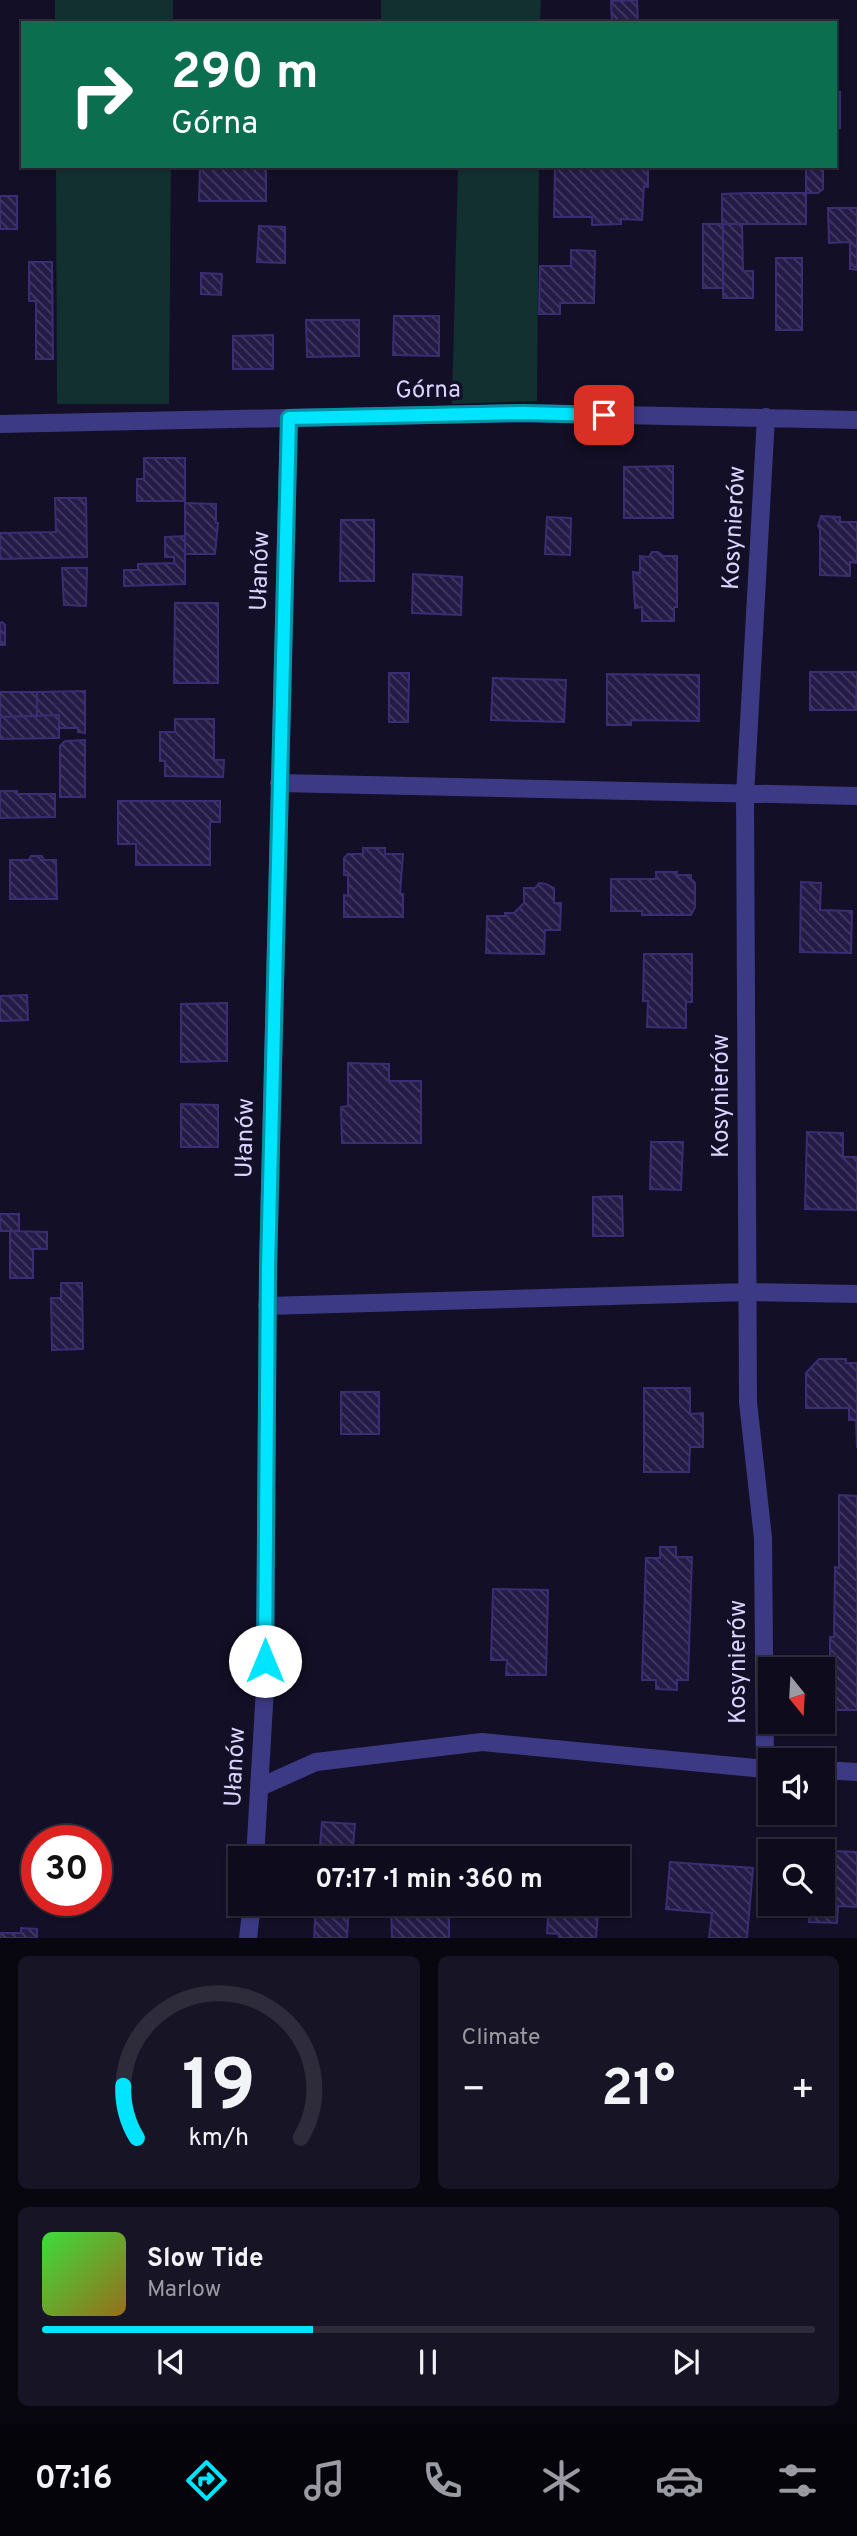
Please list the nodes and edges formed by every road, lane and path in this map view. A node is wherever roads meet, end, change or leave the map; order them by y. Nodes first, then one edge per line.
1 (766, 417) junction
2 (289, 418) junction
3 (857, 420) edge
4 (0, 424) edge
5 (279, 783) junction
6 (745, 795) junction
7 (857, 796) edge
8 (748, 1292) junction
9 (857, 1294) edge
10 (267, 1306) junction
11 (767, 1748) edge
12 (758, 1768) edge
13 (835, 1771) edge
14 (857, 1772) edge
15 (260, 1787) junction
16 (256, 1846) edge
17 (251, 1916) edge
18 (248, 1937) edge

1 - 2 street, Górna
1 - 3 street, Górna
1 - 6 street, Kosynierów
2 - 4 street, Górna
2 - 5 street, Ułanów
5 - 6 street
5 - 10 street, Ułanów
6 - 7 street
6 - 8 street, Kosynierów
8 - 9 street
8 - 10 street
8 - 11 street, Kosynierów
10 - 15 street, Ułanów
12 - 15 street
13 - 14 street
15 - 16 street, Ułanów
17 - 18 street

